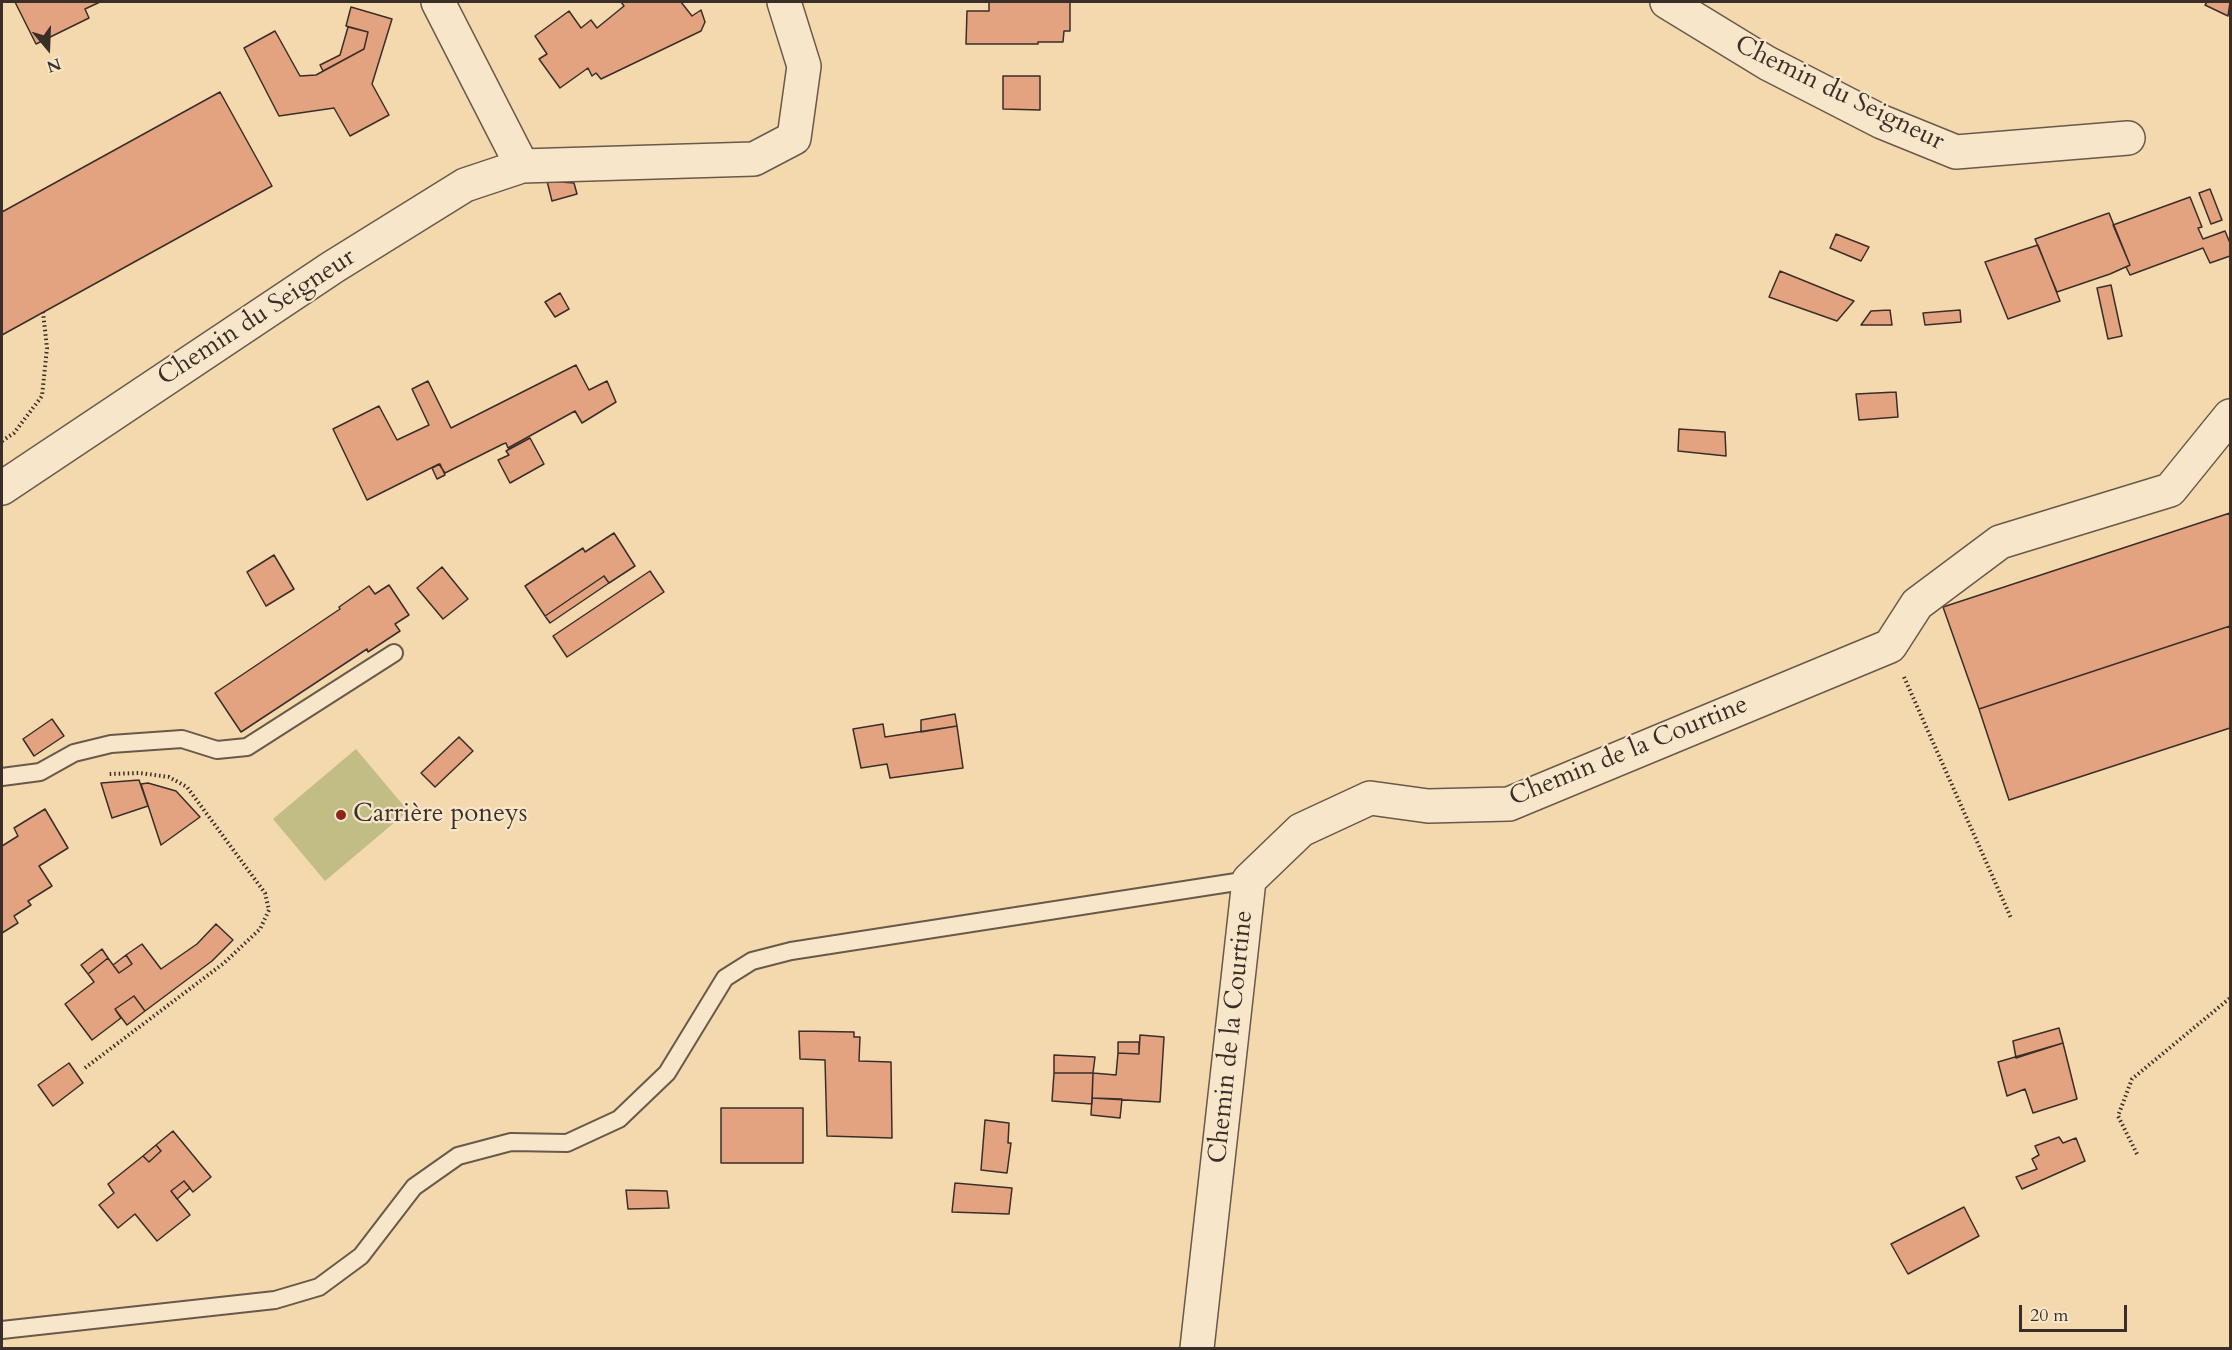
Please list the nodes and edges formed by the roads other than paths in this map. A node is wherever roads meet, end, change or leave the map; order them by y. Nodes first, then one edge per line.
1 (438, 2) edge
2 (784, 2) edge
3 (1666, 2) edge
4 (2128, 138) dead end
5 (522, 166) junction
6 (2230, 416) edge
7 (2, 488) edge
8 (394, 653) dead end
9 (2, 777) edge
10 (1249, 879) junction
11 (2, 1330) edge
12 (1197, 1348) edge

1 - 5 street
2 - 5 street, Chemin du Seigneur
3 - 4 street, Chemin du Seigneur
5 - 7 street, Chemin du Seigneur
6 - 10 street, Chemin de la Courtine
8 - 9 lane
10 - 11 lane
10 - 12 street, Chemin de la Courtine

